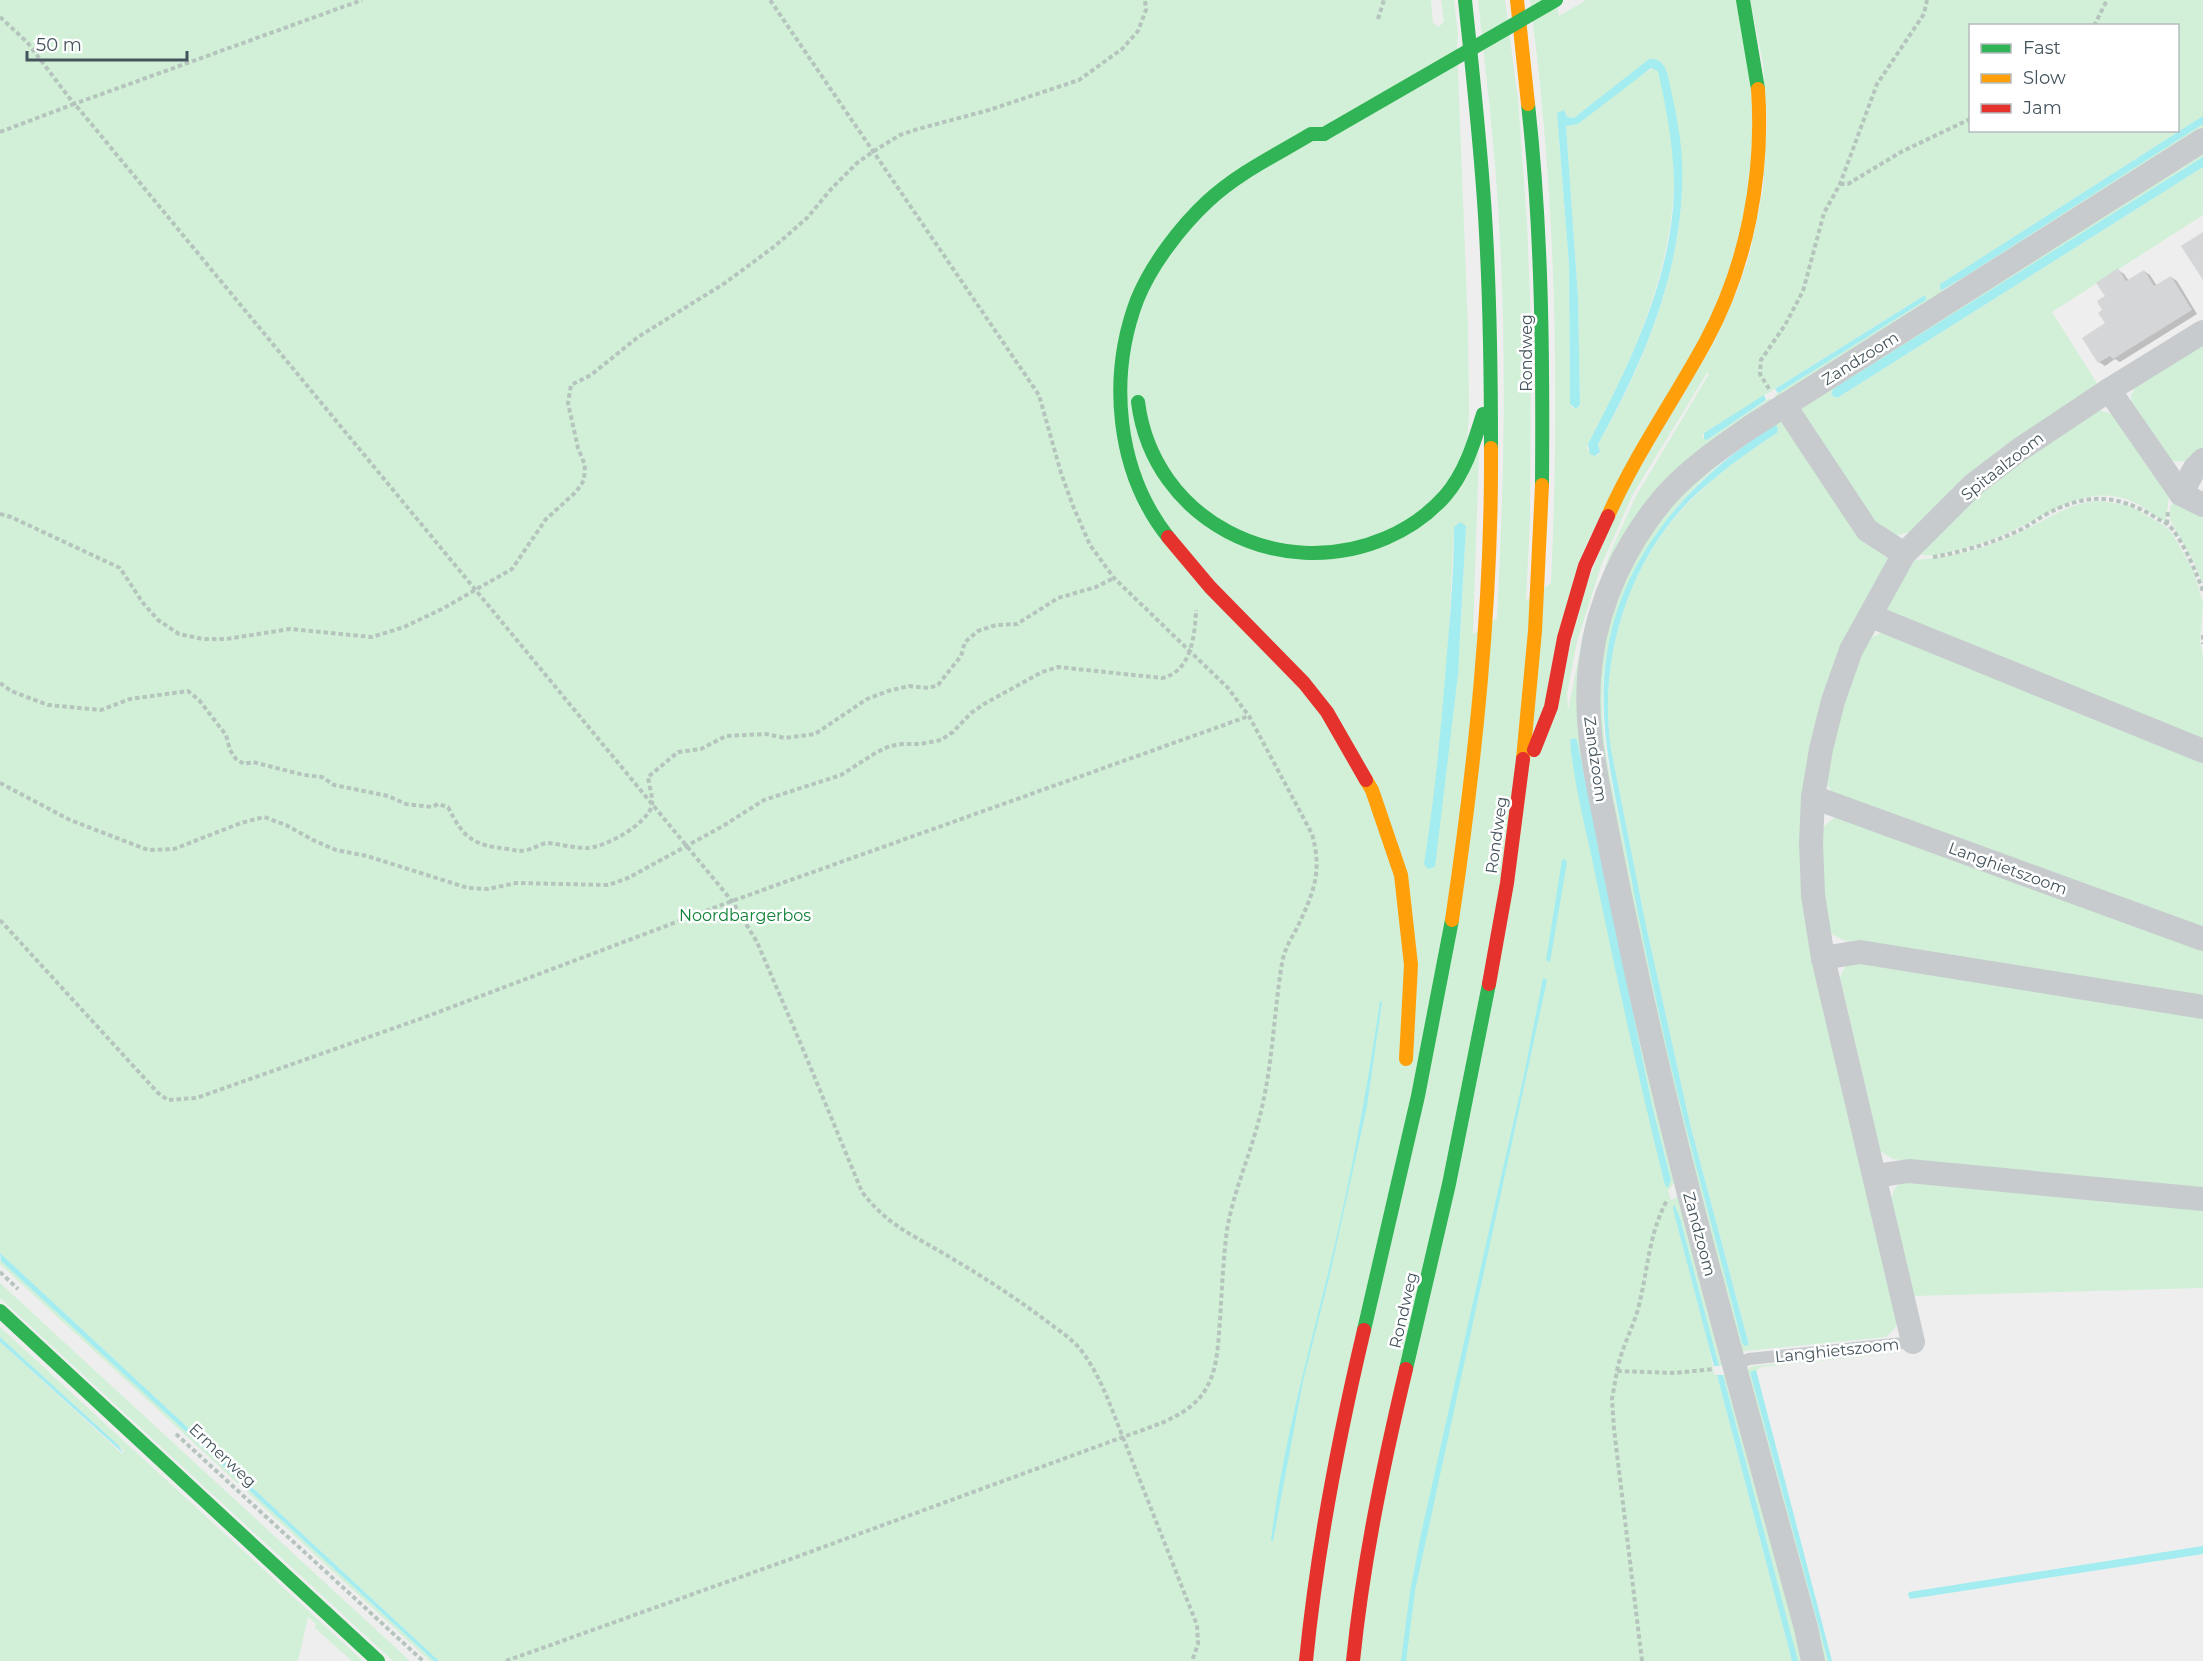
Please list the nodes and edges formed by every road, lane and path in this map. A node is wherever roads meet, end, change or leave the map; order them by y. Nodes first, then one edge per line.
1 (362, 0) edge
2 (770, 0) edge
3 (1145, 0) edge
4 (1384, 0) edge
5 (1465, 0) edge
6 (1517, 0) edge
7 (1556, 0) edge
8 (1743, 0) edge
9 (1928, 0) edge
10 (2107, 0) edge
11 (0, 18) edge
12 (1378, 19) dead end
13 (2095, 24) edge
14 (74, 104) junction
15 (1969, 120) edge
16 (0, 132) edge
17 (1318, 134) junction
18 (2203, 140) edge
19 (874, 151) junction
20 (1292, 161) dead end
21 (1840, 184) junction
22 (2203, 332) edge
23 (1492, 386) junction
24 (1137, 387) dead end
25 (2109, 390) junction
26 (1782, 407) junction
27 (2203, 460) edge
28 (2181, 494) junction
29 (2203, 505) edge
30 (0, 514) edge
31 (1906, 552) junction
32 (1114, 578) junction
33 (475, 589) junction
34 (2203, 592) edge
35 (1194, 603) dead end
36 (1871, 616) junction
37 (2203, 635) edge
38 (2203, 644) edge
39 (1190, 649) junction
40 (0, 683) edge
41 (1249, 716) junction
42 (2203, 751) edge
43 (0, 783) edge
44 (1520, 786) junction
45 (1813, 796) junction
46 (652, 804) junction
47 (685, 845) junction
48 (732, 901) junction
49 (0, 920) edge
50 (2203, 939) edge
51 (1823, 958) junction
52 (2203, 1007) edge
53 (1405, 1072) dead end
54 (1403, 1095) dead end
55 (1875, 1176) junction
56 (1687, 1186) junction
57 (1395, 1198) junction
58 (2203, 1200) edge
59 (0, 1272) edge
60 (26, 1297) dead end
61 (0, 1311) edge
62 (1913, 1342) joint
63 (1735, 1365) junction
64 (1617, 1371) junction
65 (167, 1426) dead end
66 (1123, 1437) junction
67 (378, 1661) edge
68 (423, 1661) edge
69 (506, 1661) edge
70 (1191, 1661) edge
71 (1306, 1661) edge
72 (1353, 1661) edge
73 (1642, 1661) edge
74 (1813, 1661) edge

1 - 14 path
2 - 19 path
3 - 19 path
4 - 12 path
5 - 23 main road, Rondweg
6 - 44 main road, Rondweg
7 - 17 main road, bridge
8 - 44 main road
9 - 21 path
10 - 13 path
11 - 14 path
14 - 16 path
14 - 33 path
15 - 21 path
17 - 20 main road
17 - 53 main road
18 - 26 street, Zandzoom
19 - 32 path
19 - 33 path
21 - 26 path
22 - 25 street, Spitaalzoom
23 - 24 main road
23 - 57 main road, Rondweg
25 - 28 street
25 - 31 street, Spitaalzoom
26 - 31 street
26 - 56 street, Zandzoom
27 - 28 street
28 - 29 street
30 - 33 path
31 - 34 path
31 - 36 street, Langhietszoom
32 - 39 path
32 - 46 path
33 - 46 path
35 - 39 path
36 - 42 street
36 - 45 street, Langhietszoom
37 - 38 path
39 - 41 path
39 - 47 path
40 - 46 path
41 - 48 path
41 - 66 path
43 - 47 path
44 - 72 main road, Rondweg
45 - 50 street, Langhietszoom
45 - 51 street, Langhietszoom
46 - 47 path
47 - 48 path
48 - 49 path
48 - 66 path
51 - 52 street
51 - 55 street, Langhietszoom
54 - 57 main road
55 - 58 street
55 - 62 street, Langhietszoom
56 - 63 street, Zandzoom
56 - 64 path
57 - 71 main road, Rondweg
59 - 60 path
61 - 67 main road
62 - 63 lane, Langhietszoom
63 - 64 path
63 - 74 street, Zandzoom
64 - 73 path
65 - 68 path, Ermerweg
66 - 69 path
66 - 70 path

